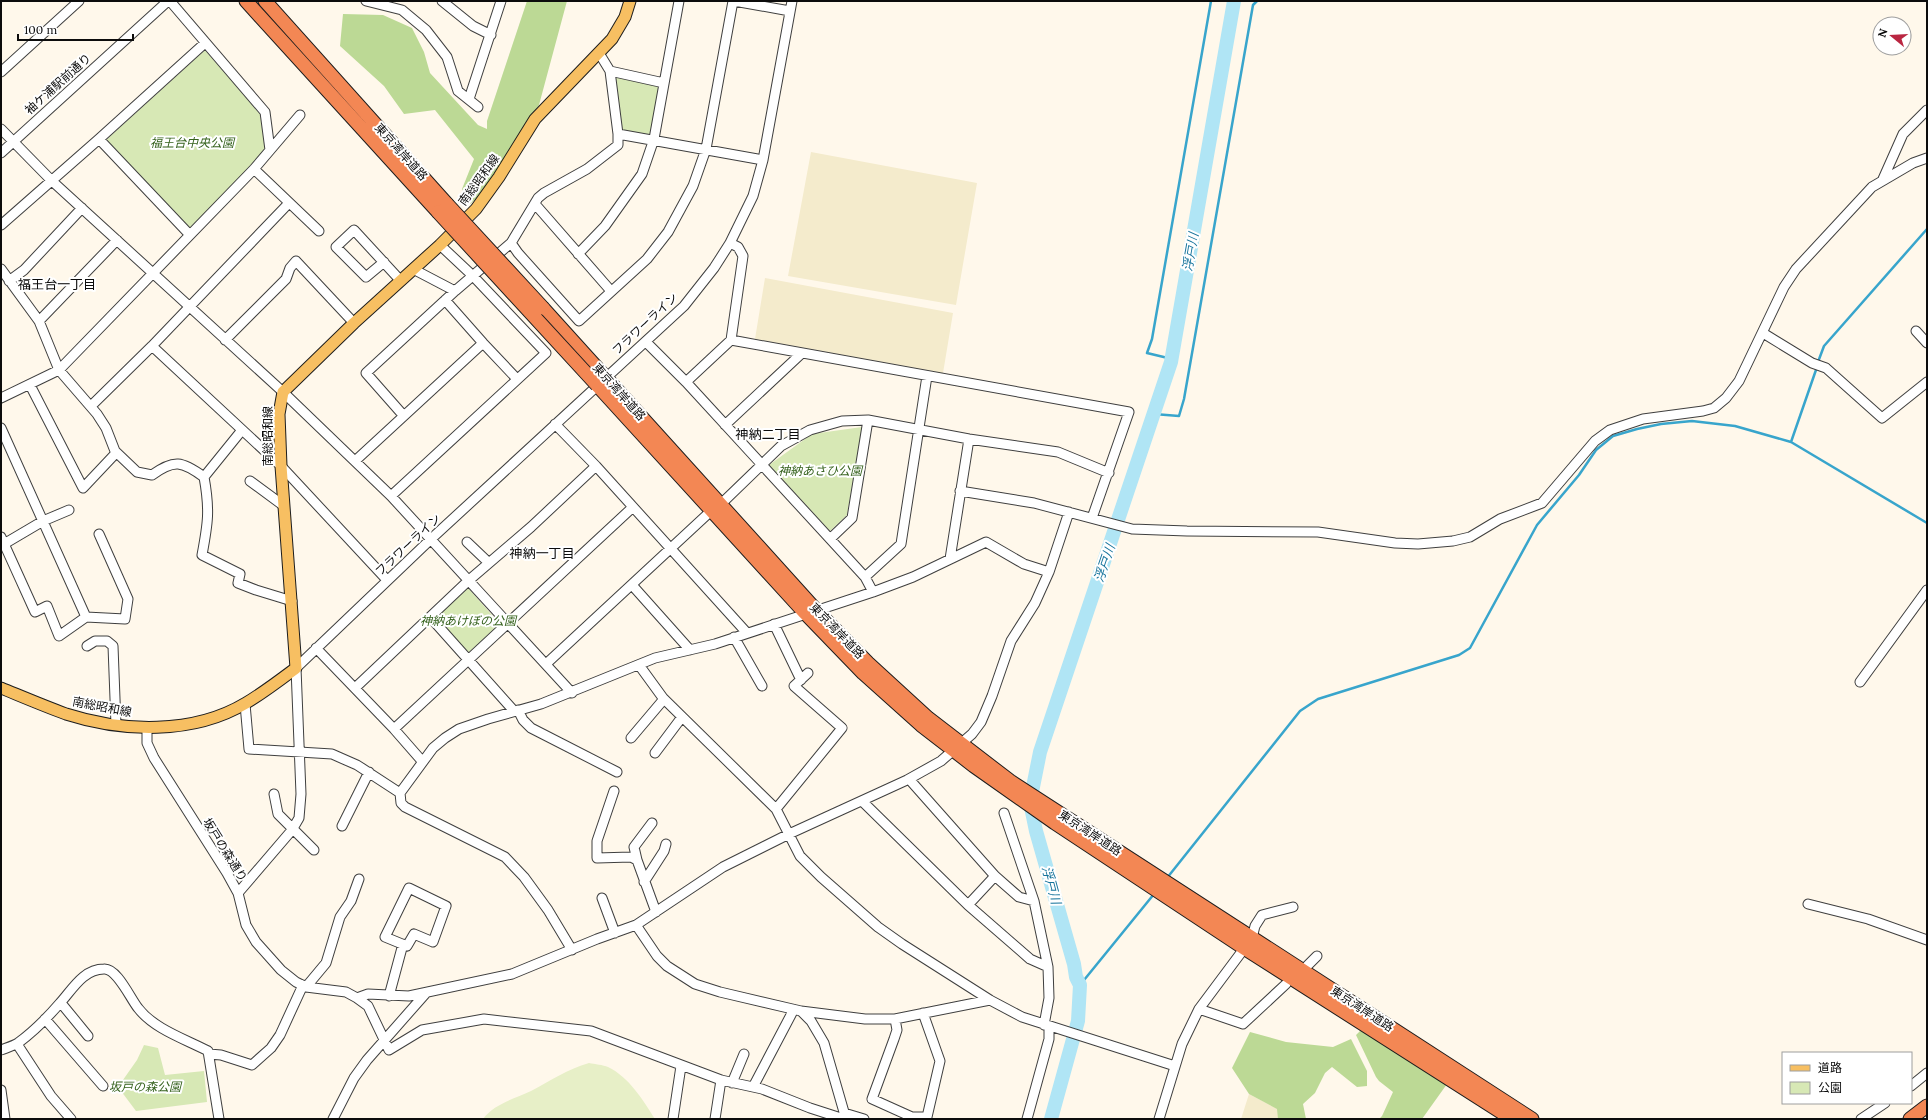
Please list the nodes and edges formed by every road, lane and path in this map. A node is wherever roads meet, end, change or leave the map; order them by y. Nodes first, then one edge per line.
1 (79, 1) edge
2 (169, 1) edge
3 (246, 1) edge
4 (265, 1) edge
5 (366, 1) edge
6 (442, 1) edge
7 (501, 1) edge
8 (630, 1) edge
9 (679, 1) edge
10 (734, 1) edge
11 (792, 1) edge
12 (377, 2) edge
13 (790, 11) junction
14 (491, 35) junction
15 (205, 43) junction
16 (599, 53) junction
17 (610, 71) junction
18 (1, 72) edge
19 (664, 83) junction
20 (469, 99) junction
21 (478, 107) dead end
22 (1927, 110) edge
23 (300, 115) dead end
24 (1, 129) edge
25 (618, 134) junction
26 (99, 139) junction
27 (654, 139) junction
28 (13, 142) junction
29 (706, 149) junction
30 (270, 150) junction
31 (1, 153) edge
32 (1927, 158) edge
33 (762, 160) junction
34 (254, 169) junction
35 (1882, 179) junction
36 (52, 181) junction
37 (289, 203) junction
38 (535, 204) junction
39 (82, 208) junction
40 (443, 208) junction
41 (1, 225) edge
42 (319, 231) dead end
43 (189, 234) junction
44 (117, 240) junction
45 (511, 243) junction
46 (730, 243) junction
47 (440, 245) junction
48 (578, 254) junction
49 (384, 262) junction
50 (1, 269) edge
51 (413, 269) junction
52 (152, 273) junction
53 (473, 276) junction
54 (400, 280) junction
55 (9, 281) junction
56 (455, 291) junction
57 (611, 291) junction
58 (445, 300) junction
59 (189, 306) junction
60 (39, 321) junction
61 (354, 323) junction
62 (1916, 330) dead end
63 (1763, 333) junction
64 (225, 340) junction
65 (731, 340) junction
66 (646, 342) junction
67 (483, 343) junction
68 (1927, 343) edge
69 (152, 346) junction
70 (802, 353) junction
71 (59, 370) junction
72 (927, 376) junction
73 (517, 379) junction
74 (601, 381) junction
75 (686, 382) junction
76 (1927, 382) edge
77 (30, 385) junction
78 (283, 392) junction
79 (1, 398) edge
80 (91, 406) junction
81 (404, 415) junction
82 (868, 420) junction
83 (555, 424) junction
84 (725, 425) junction
85 (1, 428) edge
86 (918, 429) junction
87 (242, 430) junction
88 (969, 439) junction
89 (116, 453) junction
90 (354, 461) junction
91 (761, 464) junction
92 (281, 466) junction
93 (596, 466) junction
94 (1109, 473) junction
95 (204, 477) junction
96 (250, 481) dead end
97 (960, 491) junction
98 (391, 496) junction
99 (284, 506) junction
100 (633, 506) junction
101 (716, 508) junction
102 (69, 510) dead end
103 (1069, 512) junction
104 (1095, 519) junction
105 (44, 521) junction
106 (99, 534) dead end
107 (431, 539) junction
108 (830, 539) junction
109 (2, 541) edge
110 (467, 542) dead end
111 (672, 549) junction
112 (950, 560) junction
113 (489, 563) junction
114 (1049, 572) junction
115 (865, 577) junction
116 (387, 580) junction
117 (468, 581) junction
118 (632, 585) junction
119 (1927, 590) edge
120 (873, 592) junction
121 (292, 601) junction
122 (810, 612) junction
123 (86, 616) junction
124 (431, 618) junction
125 (507, 622) junction
126 (774, 624) junction
127 (747, 633) junction
128 (734, 637) junction
129 (87, 646) dead end
130 (316, 648) junction
131 (690, 650) junction
132 (467, 660) junction
133 (546, 664) junction
134 (639, 665) junction
135 (296, 668) junction
136 (808, 673) dead end
137 (801, 680) junction
138 (1860, 682) dead end
139 (762, 686) dead end
140 (1, 688) edge
141 (355, 688) junction
142 (572, 693) junction
143 (664, 699) junction
144 (245, 704) junction
145 (516, 711) junction
146 (682, 717) junction
147 (116, 726) junction
148 (147, 727) junction
149 (394, 729) junction
150 (631, 738) dead end
151 (958, 748) junction
152 (300, 753) junction
153 (655, 753) dead end
154 (422, 761) junction
155 (369, 772) junction
156 (617, 772) dead end
157 (909, 779) junction
158 (614, 790) dead end
159 (400, 793) junction
160 (274, 794) dead end
161 (862, 801) junction
162 (776, 809) junction
163 (1004, 813) dead end
164 (652, 823) dead end
165 (342, 826) dead end
166 (292, 830) junction
167 (789, 834) junction
168 (666, 844) dead end
169 (314, 850) dead end
170 (637, 860) junction
171 (995, 876) junction
172 (359, 879) dead end
173 (644, 882) junction
174 (238, 893) junction
175 (602, 898) dead end
176 (1034, 901) junction
177 (1808, 904) dead end
178 (968, 905) junction
179 (1293, 907) dead end
180 (656, 912) junction
181 (636, 925) junction
182 (615, 932) junction
183 (1927, 940) edge
184 (1248, 943) junction
185 (403, 944) junction
186 (572, 950) junction
187 (1317, 956) dead end
188 (1307, 966) dead end
189 (1048, 967) junction
190 (1286, 984) dead end
191 (305, 986) junction
192 (426, 993) junction
193 (389, 996) junction
194 (358, 998) junction
195 (990, 1000) junction
196 (61, 1003) junction
197 (1199, 1008) junction
198 (797, 1011) junction
199 (923, 1013) junction
200 (45, 1019) junction
201 (895, 1019) junction
202 (1046, 1026) junction
203 (88, 1036) dead end
204 (383, 1040) junction
205 (17, 1044) junction
206 (1, 1050) edge
207 (209, 1054) junction
208 (744, 1054) dead end
209 (682, 1066) junction
210 (1175, 1066) junction
211 (1927, 1073) edge
212 (720, 1080) junction
213 (732, 1083) junction
214 (1912, 1085) edge
215 (103, 1086) dead end
216 (753, 1087) junction
217 (1, 1090) edge
218 (1884, 1104) edge
219 (1927, 1106) edge
220 (1927, 1111) edge
221 (845, 1117) edge
222 (5, 1119) edge
223 (71, 1119) edge
224 (219, 1119) edge
225 (333, 1119) edge
226 (673, 1119) edge
227 (714, 1119) edge
228 (864, 1119) edge
229 (1027, 1119) edge
230 (1159, 1119) edge
231 (1512, 1119) edge
232 (1532, 1119) edge
233 (1861, 1119) edge
234 (1911, 1119) edge
235 (1917, 1119) edge

1 - 18 street
2 - 15 street
2 - 28 street, 袖ケ浦駅前通り
3 - 40 highway, 東京湾岸道路
4 - 40 highway, 東京湾岸道路
5 - 12 street
6 - 14 street
7 - 14 street
8 - 16 main road, 南総昭和線
9 - 19 street
10 - 13 street
10 - 29 street
11 - 13 street, フラワーライン
12 - 20 street
13 - 33 street, フラワーライン
14 - 20 street
15 - 26 street
15 - 30 street
16 - 17 street
16 - 47 main road, 南総昭和線
17 - 19 street
17 - 25 street
19 - 27 street
20 - 21 street
22 - 35 street
23 - 30 street
24 - 28 street
25 - 27 street
25 - 38 street
26 - 36 street
26 - 43 street
27 - 29 street
27 - 48 street
28 - 31 street, 袖ケ浦駅前通り
28 - 36 street
29 - 33 street
29 - 57 street
30 - 34 street
32 - 35 street
33 - 46 street, フラワーライン
34 - 37 street
34 - 43 street
35 - 63 street
36 - 39 street
36 - 41 street
37 - 42 street
37 - 59 street
38 - 45 street
38 - 48 street
39 - 44 street
39 - 55 street
40 - 74 highway, 東京湾岸道路, bridge
43 - 52 street
44 - 52 street
44 - 60 street
45 - 53 street
45 - 57 street
46 - 65 street
46 - 66 street, フラワーライン
47 - 51 main road, 南総昭和線
47 - 53 street
48 - 57 street
49 - 49 street
49 - 54 street
50 - 55 street
51 - 54 main road, 南総昭和線
51 - 56 street
52 - 59 street
52 - 71 street
53 - 56 street
53 - 73 street
54 - 61 main road, 南総昭和線
55 - 60 street
56 - 58 street
58 - 67 street
58 - 81 street
59 - 64 street
59 - 69 street
60 - 71 street
61 - 64 street
61 - 78 main road, 南総昭和線
62 - 68 street
63 - 76 street
63 - 104 street
64 - 78 street
65 - 70 street
65 - 75 street
66 - 74 street, フラワーライン
66 - 75 street
67 - 73 street
67 - 81 street
69 - 80 street
69 - 87 street
70 - 72 street
70 - 84 street
71 - 77 street
71 - 80 street
72 - 86 street
72 - 94 street
73 - 98 street
74 - 83 street, フラワーライン
74 - 101 highway, 東京湾岸道路
75 - 84 street
77 - 79 street
77 - 89 street
78 - 90 street
78 - 92 main road, 南総昭和線
80 - 89 street
81 - 90 street
82 - 86 street
82 - 91 street
82 - 108 street
83 - 93 street
83 - 107 street, フラワーライン
84 - 91 street
85 - 105 street
86 - 88 street
86 - 115 street
87 - 92 street
87 - 95 street
88 - 94 street
88 - 97 street
89 - 95 street
90 - 98 street
91 - 101 street
91 - 108 street
92 - 99 main road, 南総昭和線
92 - 116 street
93 - 100 street
93 - 113 street
94 - 104 street
95 - 121 street
96 - 99 street
97 - 103 street
97 - 112 street
98 - 107 street
99 - 121 main road, 南総昭和線
100 - 111 street
100 - 125 street
101 - 111 street
101 - 122 highway, 東京湾岸道路
102 - 105 street
103 - 104 street
103 - 114 street
105 - 109 street
105 - 123 street
106 - 123 street
107 - 116 street, フラワーライン
107 - 117 street
108 - 115 street
109 - 123 street
110 - 113 street
111 - 118 street
111 - 127 street
112 - 114 street
112 - 120 street
113 - 117 street
114 - 151 street
115 - 120 street
116 - 130 street, フラワーライン
117 - 124 street
117 - 125 street
118 - 131 street
118 - 133 street
119 - 138 street
120 - 122 street
121 - 135 main road, 南総昭和線
122 - 126 street
122 - 151 highway, 東京湾岸道路
124 - 132 street
124 - 141 street
125 - 132 street
125 - 133 street
126 - 127 street
126 - 137 street
127 - 128 street
128 - 131 street
128 - 139 street
129 - 147 street
130 - 135 street, フラワーライン
130 - 141 street
131 - 134 street
132 - 145 street
132 - 149 street
133 - 142 street
134 - 142 street
134 - 143 street
135 - 144 main road, 南総昭和線
135 - 152 street
136 - 137 street
137 - 162 street
140 - 147 main road, 南総昭和線
141 - 149 street
142 - 145 street
143 - 146 street
143 - 150 street
144 - 148 main road, 南総昭和線
144 - 152 street
145 - 154 street
145 - 156 street
146 - 153 street
146 - 162 street
147 - 148 main road, 南総昭和線
148 - 174 street, 坂戸の森通り
149 - 154 street
151 - 157 street
151 - 184 highway, 東京湾岸道路
152 - 155 street
152 - 166 street
154 - 159 street
155 - 159 street
155 - 165 street
157 - 161 street
157 - 171 street
158 - 170 street
159 - 186 street
160 - 166 street
161 - 167 street
161 - 178 street
162 - 167 street
163 - 176 street
164 - 170 street
166 - 169 street
166 - 174 street
167 - 180 street
167 - 195 street
168 - 173 street
170 - 173 street
171 - 176 street
171 - 178 street
172 - 191 street
173 - 180 street
174 - 191 street, 坂戸の森通り
175 - 182 street
176 - 189 street
177 - 183 street
178 - 189 street
179 - 184 street
180 - 181 street
181 - 182 street
181 - 198 street
182 - 186 street
184 - 197 street
184 - 231 highway, 東京湾岸道路
184 - 232 highway, 東京湾岸道路
185 - 185 street
185 - 193 street
186 - 192 street
187 - 188 street
189 - 202 street
190 - 197 street
191 - 194 street, 坂戸の森通り
191 - 207 street
192 - 193 street
192 - 204 street
193 - 194 street
194 - 204 street, 坂戸の森通り
195 - 199 street
195 - 202 street
196 - 200 street
196 - 203 street
196 - 207 street
197 - 210 street
198 - 201 street
198 - 216 street
198 - 221 street
199 - 201 street
199 - 201 street
200 - 205 street
200 - 215 street
202 - 210 street
202 - 229 street
204 - 209 street
204 - 225 street
205 - 206 street
205 - 223 street
207 - 224 street
208 - 213 street
209 - 212 street
209 - 226 street
210 - 230 street
211 - 214 street
212 - 213 street
212 - 227 street
213 - 216 street
216 - 221 street
217 - 222 street
218 - 233 street
219 - 234 highway
220 - 234 highway
220 - 235 highway
221 - 228 street

